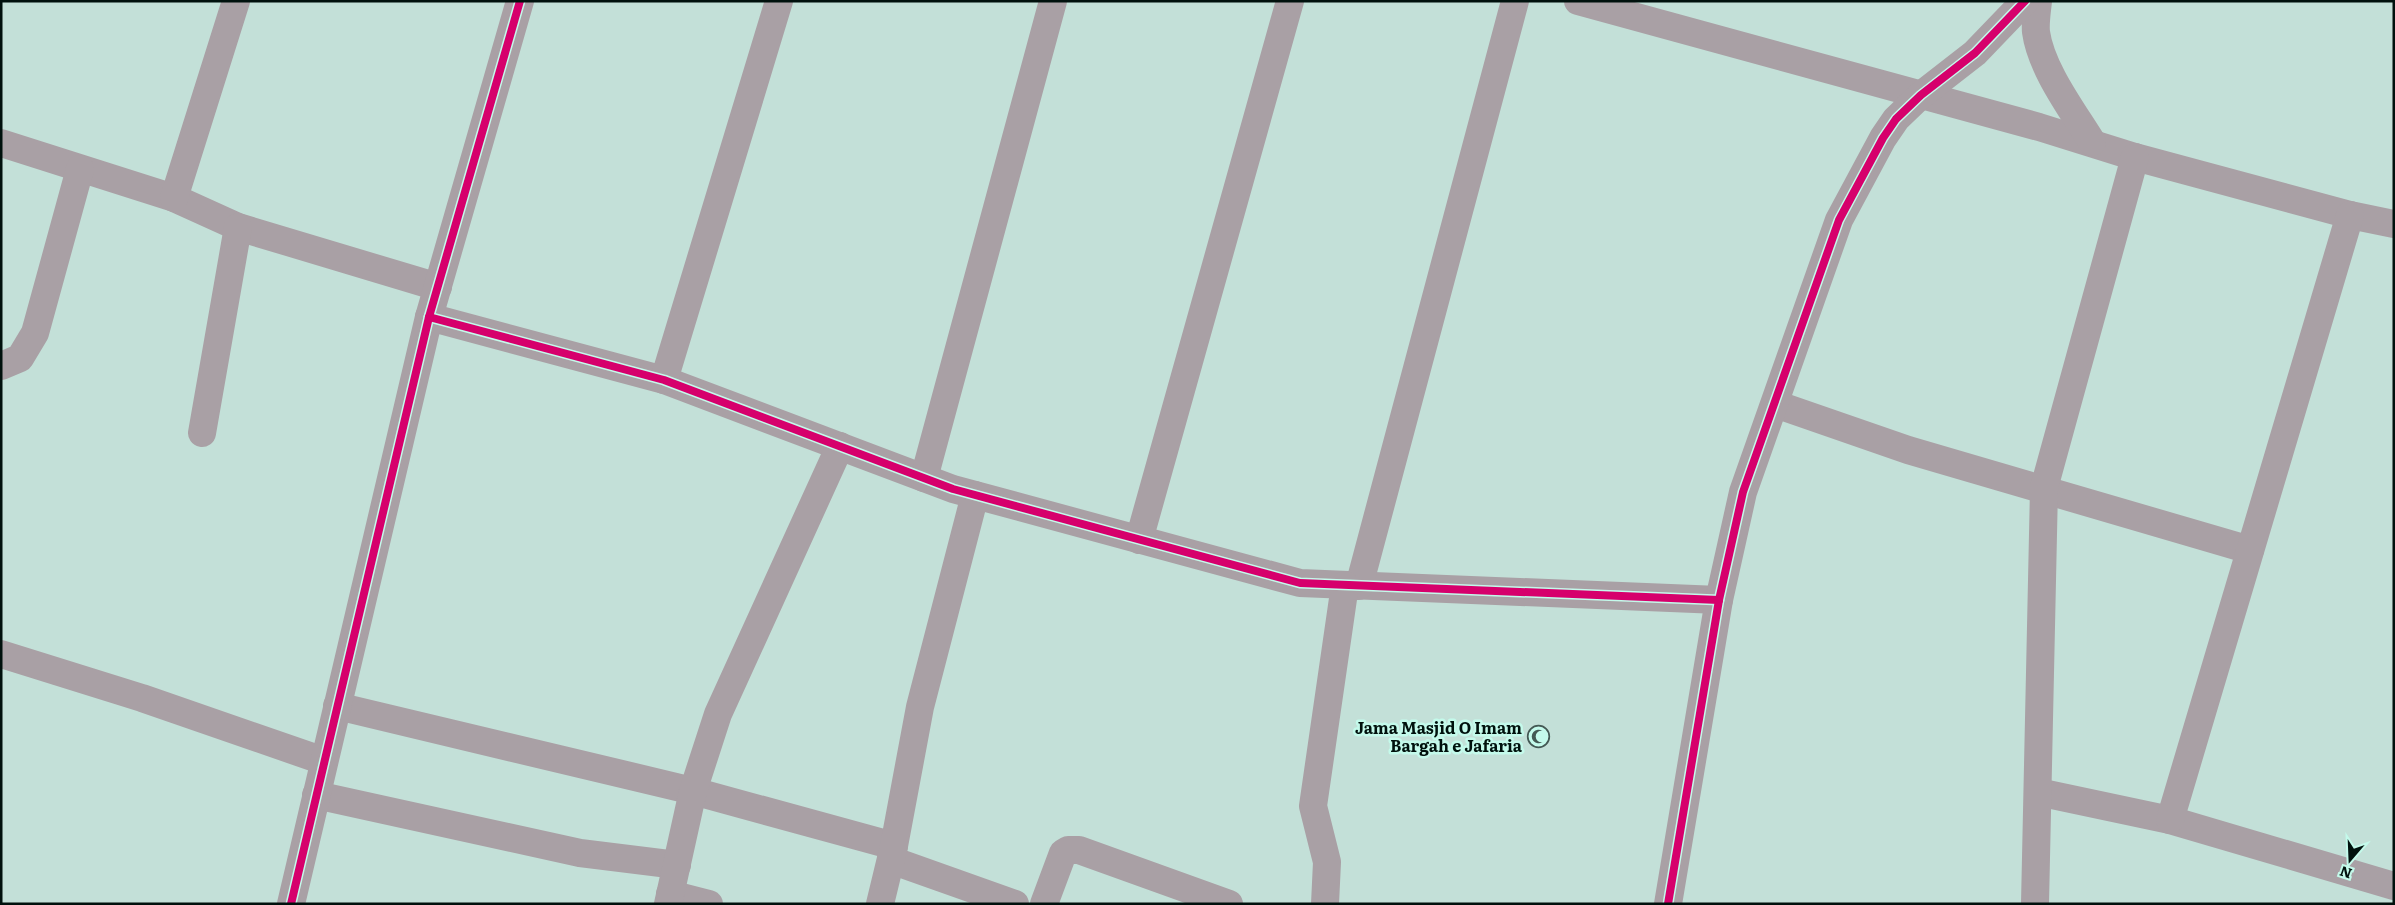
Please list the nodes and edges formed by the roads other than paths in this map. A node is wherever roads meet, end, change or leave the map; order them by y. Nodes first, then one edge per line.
1 (236, 1) edge
2 (520, 1) edge
3 (779, 1) edge
4 (1053, 1) edge
5 (1290, 1) edge
6 (1515, 1) edge
7 (1578, 1) edge
8 (2025, 1) edge
9 (2038, 1) edge
10 (1921, 95) junction
11 (2092, 142) junction
12 (1, 143) edge
13 (2135, 157) junction
14 (80, 169) junction
15 (174, 198) junction
16 (2350, 215) junction
17 (2394, 224) edge
18 (238, 227) junction
19 (438, 287) junction
20 (429, 317) junction
21 (1, 366) edge
22 (664, 380) junction
23 (1775, 404) junction
24 (202, 433) dead end
25 (840, 446) junction
26 (924, 478) junction
27 (2044, 488) junction
28 (975, 495) junction
29 (1139, 540) junction
30 (2250, 550) junction
31 (1352, 585) junction
32 (1719, 600) junction
33 (1, 654) edge
34 (337, 706) junction
35 (324, 761) junction
36 (693, 791) junction
37 (2038, 792) junction
38 (316, 795) junction
39 (2170, 820) junction
40 (892, 853) junction
41 (676, 865) junction
42 (2394, 886) edge
43 (669, 899) edge
44 (291, 904) edge
45 (709, 904) edge
46 (880, 904) edge
47 (1015, 904) edge
48 (1044, 904) edge
49 (1229, 904) edge
50 (1325, 904) edge
51 (1668, 904) edge
52 (2035, 904) edge

1 - 15 street
2 - 19 street
3 - 22 street
4 - 26 street
5 - 29 street
6 - 31 street
7 - 10 street
8 - 10 street
9 - 11 street
10 - 11 street
10 - 23 street
11 - 13 street
12 - 14 street
13 - 16 street
13 - 27 street
14 - 15 street
14 - 21 street
15 - 18 street
16 - 17 street
16 - 30 street
18 - 19 street
18 - 24 street
19 - 20 street
20 - 22 street
20 - 34 street
22 - 25 street
23 - 27 street
23 - 32 street
25 - 26 street
25 - 36 street
26 - 28 street
27 - 30 street
27 - 37 street
28 - 29 street
28 - 40 street
29 - 31 street
30 - 39 street
31 - 32 street
31 - 50 street
32 - 51 street
33 - 35 street
34 - 35 street
34 - 36 street
35 - 38 street
36 - 40 street
36 - 41 street
37 - 39 street
37 - 52 street
38 - 41 street
38 - 44 street
39 - 42 street
40 - 46 street
40 - 47 street
41 - 43 street
43 - 45 street
48 - 49 street

